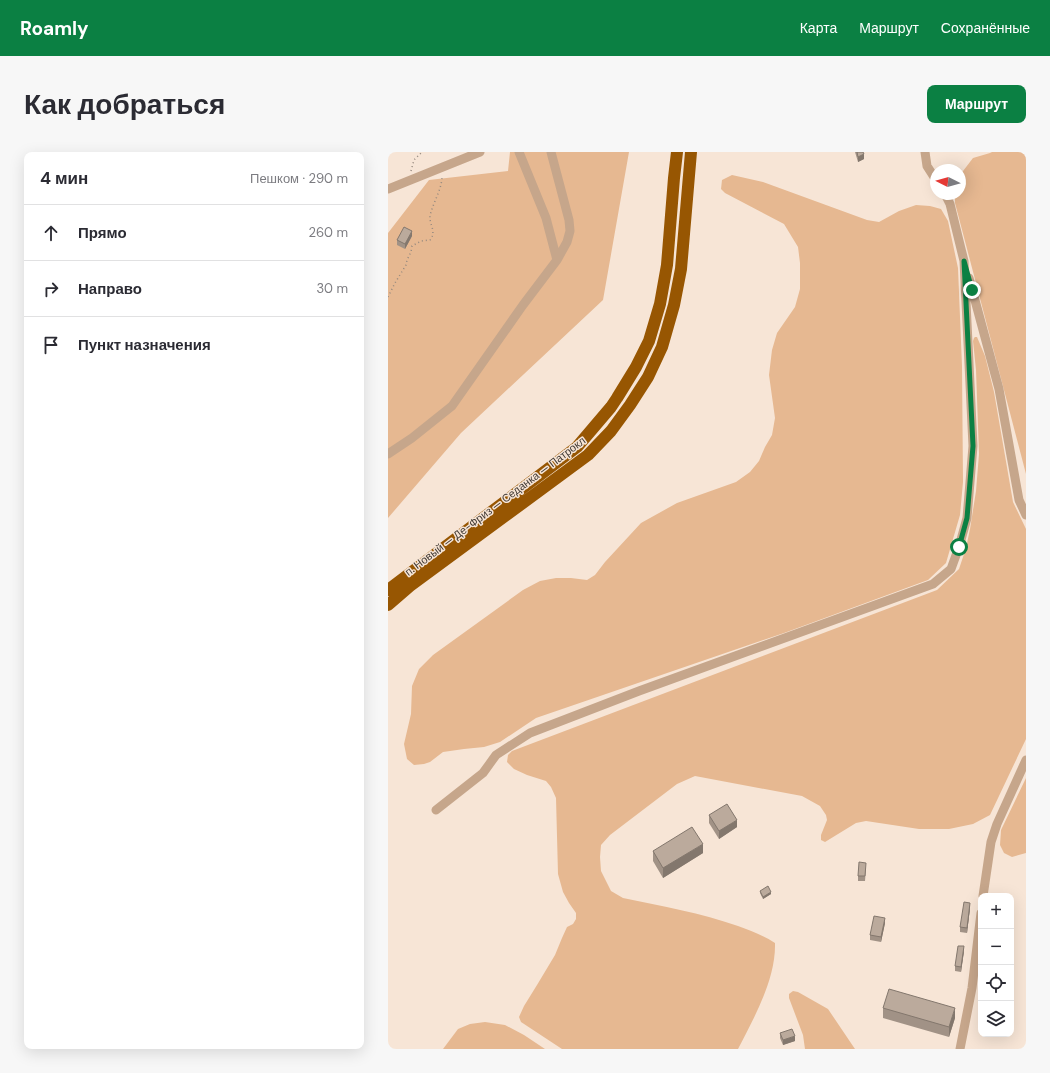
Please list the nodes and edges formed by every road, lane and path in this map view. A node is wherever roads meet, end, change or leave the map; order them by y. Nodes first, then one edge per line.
1 (422, 152) edge
2 (480, 152) edge
3 (519, 152) edge
4 (551, 152) edge
5 (677, 152) edge
6 (691, 152) edge
7 (925, 152) edge
8 (443, 168) junction
9 (930, 171) edge
10 (404, 183) junction
11 (389, 191) edge
12 (948, 200) edge
13 (556, 260) junction
14 (964, 261) junction
15 (388, 297) edge
16 (388, 454) edge
17 (1026, 515) edge
18 (388, 590) edge
19 (388, 605) edge
20 (1026, 760) edge
21 (436, 810) dead end
22 (983, 893) edge
23 (979, 929) edge
24 (960, 1049) edge

1 - 10 path
2 - 8 street
3 - 13 street
4 - 13 street
5 - 18 highway, п. Новый — Де-Фриз — Седанка — Патрокл
6 - 19 highway, п. Новый — Де-Фриз — Седанка — Патрокл
7 - 9 street
8 - 10 street
8 - 15 path
10 - 11 street
12 - 14 street
13 - 16 street
14 - 17 street
14 - 21 street
20 - 22 street
23 - 24 street

